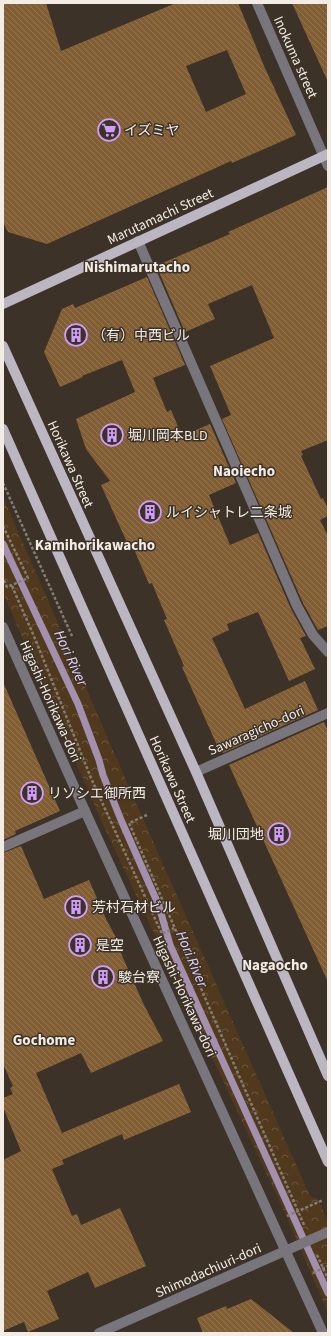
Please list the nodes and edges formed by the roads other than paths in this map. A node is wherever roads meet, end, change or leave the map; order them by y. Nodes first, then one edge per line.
1 (257, 3) edge
2 (327, 159) edge
3 (138, 241) junction
4 (3, 304) edge
5 (3, 346) edge
6 (3, 429) edge
7 (3, 627) edge
8 (328, 652) edge
9 (328, 713) edge
10 (196, 772) junction
11 (85, 811) junction
12 (3, 847) edge
13 (328, 1076) edge
14 (328, 1162) edge
15 (328, 1232) edge
16 (286, 1251) junction
17 (101, 1333) edge
18 (323, 1333) edge

1 - 2 street, Inokuma street
2 - 3 main road, Marutamachi Street
3 - 4 main road, Marutamachi Street
3 - 8 street
5 - 10 main road, Horikawa Street
6 - 14 main road, Horikawa Street
7 - 11 street, Higashi-Horikawa-dori
9 - 10 street, Sawaragicho-dori
10 - 13 main road, Horikawa Street
11 - 12 street
11 - 16 street, Higashi-Horikawa-dori
15 - 16 street, Shimodachiuri-dori
16 - 17 street, Shimodachiuri-dori
16 - 18 street, Higashi-Horikawa-dori

